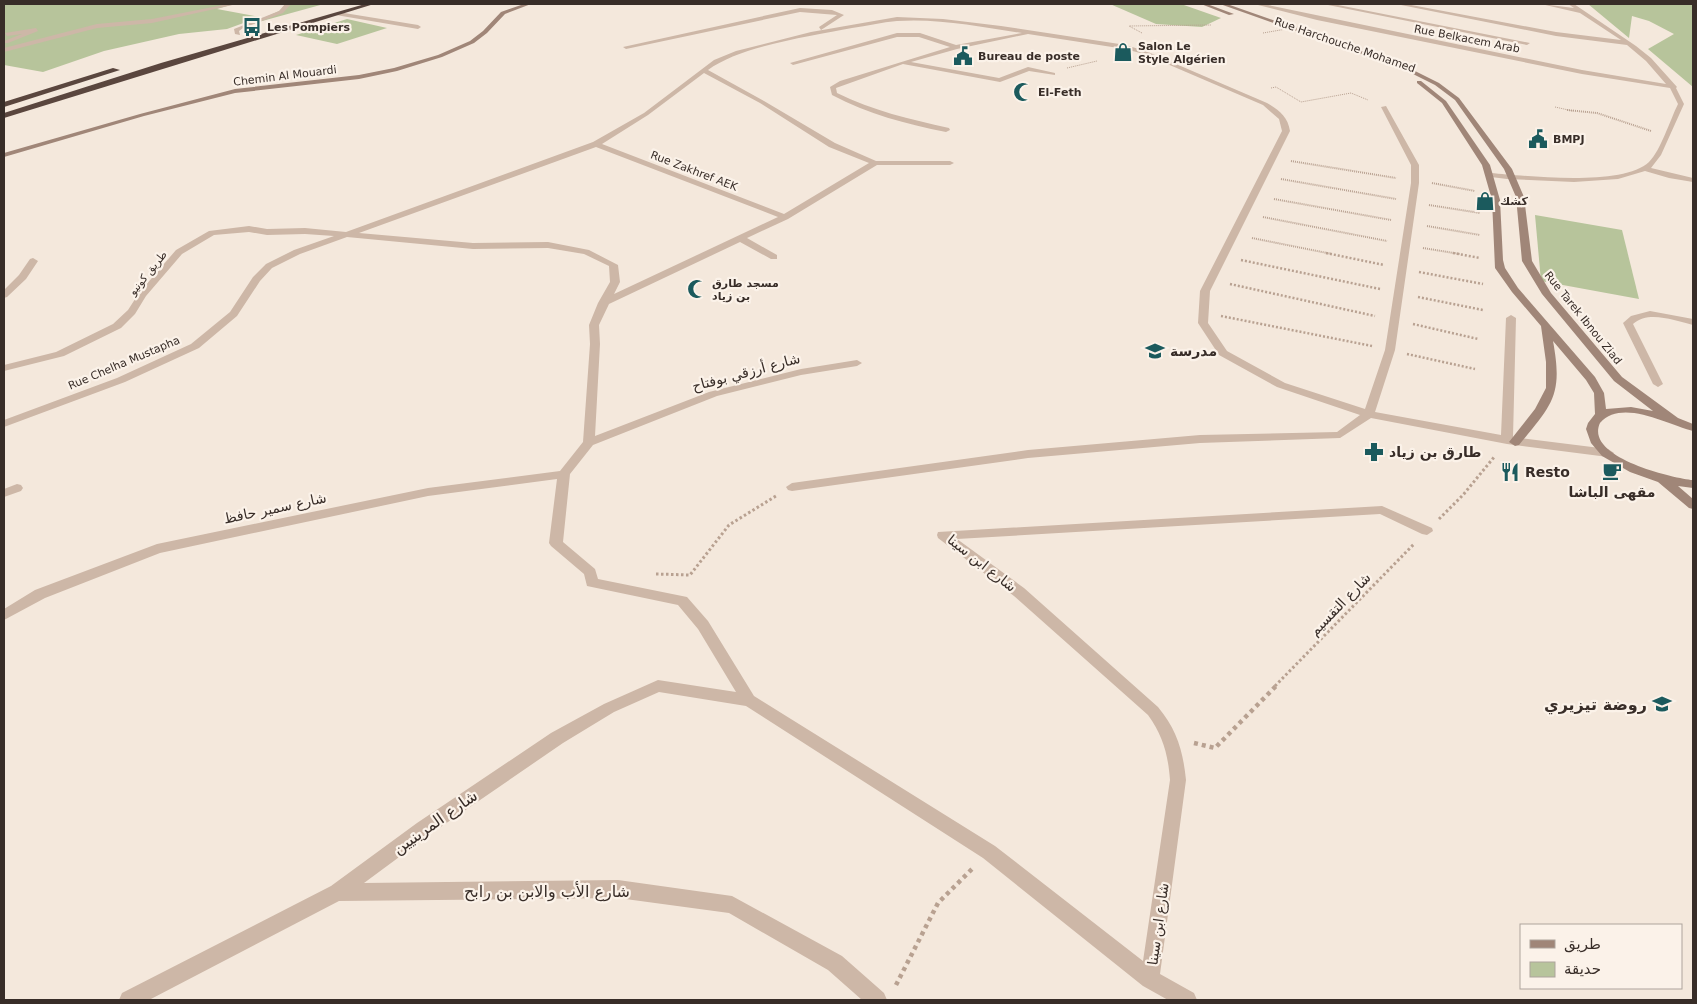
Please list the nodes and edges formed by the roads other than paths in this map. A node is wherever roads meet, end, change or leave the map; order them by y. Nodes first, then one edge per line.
1 (234, 4) edge
2 (288, 4) edge
3 (343, 4) edge
4 (371, 4) edge
5 (528, 4) edge
6 (802, 4) edge
7 (835, 4) edge
8 (1203, 4) edge
9 (1223, 4) edge
10 (1256, 4) edge
11 (1326, 4) edge
12 (1398, 4) edge
13 (1544, 4) edge
14 (1571, 4) edge
15 (800, 10) junction
16 (1582, 11) junction
17 (836, 12) junction
18 (338, 14) junction
19 (1254, 23) dead end
20 (418, 27) dead end
21 (1034, 32) junction
22 (7, 34) dead end
23 (238, 34) junction
24 (811, 34) junction
25 (228, 37) dead end
26 (4, 43) edge
27 (1528, 43) dead end
28 (1630, 44) junction
29 (956, 47) junction
30 (626, 48) dead end
31 (4, 50) edge
32 (903, 62) junction
33 (793, 63) dead end
34 (128, 66) dead end
35 (1378, 66) dead end
36 (704, 71) junction
37 (1050, 73) road end
38 (1437, 84) joint
39 (1674, 87) junction
40 (4, 105) edge
41 (1384, 107) road end
42 (4, 116) edge
43 (946, 130) dead end
44 (596, 144) junction
45 (4, 155) edge
46 (875, 163) junction
47 (950, 163) dead end
48 (1644, 168) junction
49 (1491, 175) junction
50 (1512, 176) junction
51 (1693, 180) edge
52 (785, 217) junction
53 (350, 234) junction
54 (740, 238) junction
55 (774, 258) dead end
56 (33, 261) dead end
57 (4, 295) edge
58 (603, 303) junction
59 (1511, 318) dead end
60 (1693, 322) edge
61 (1544, 323) junction
62 (857, 363) dead end
63 (4, 368) edge
64 (1658, 384) dead end
65 (1369, 414) junction
66 (1601, 415) junction
67 (1674, 420) junction
68 (4, 424) edge
69 (1693, 428) edge
70 (1511, 441) junction
71 (589, 442) junction
72 (1608, 453) junction
73 (564, 474) junction
74 (1662, 479) junction
75 (1693, 484) edge
76 (792, 487) road end
77 (16, 488) dead end
78 (4, 493) edge
79 (1693, 505) edge
80 (1427, 531) road end
81 (4, 614) edge
82 (749, 700) junction
83 (337, 892) junction
84 (1150, 980) junction
85 (885, 996) edge
86 (129, 1000) edge
87 (1187, 1000) edge

1 - 31 street
2 - 23 street
3 - 23 highway
4 - 18 highway
5 - 45 street, Chemin Al Mouardi
6 - 15 street
7 - 17 street
8 - 19 street, Rue Harchouche Mohamed
9 - 38 street, Rue Harchouche Mohamed
10 - 39 street, Rue Belkacem Arab
11 - 27 street
12 - 28 street
13 - 16 street
14 - 16 street
15 - 17 street
15 - 30 street
16 - 28 street
17 - 24 street
18 - 20 street
18 - 42 highway
21 - 24 street
21 - 29 street
21 - 65 street
22 - 26 street
23 - 25 highway
24 - 36 street, Rue Chelha Mustapha
28 - 39 street
29 - 32 street
29 - 33 street
32 - 37 street
32 - 43 street
34 - 40 highway
35 - 49 street, Rue Harchouche Mohamed
36 - 44 street, Rue Chelha Mustapha
36 - 46 street
38 - 50 street, Rue Tarek Ibnou Ziad
39 - 48 street
41 - 65 street
44 - 52 street, Rue Zakhref AEK
44 - 53 street, Rue Chelha Mustapha
46 - 47 street
46 - 52 street
48 - 50 street
48 - 51 street
49 - 50 street
49 - 61 street
50 - 67 street, Rue Tarek Ibnou Ziad
52 - 54 street
53 - 58 street, طريق كونيو
53 - 63 street, طريق كونيو
53 - 68 street, Rue Chelha Mustapha
54 - 55 street
54 - 58 street
56 - 57 street
58 - 71 street
59 - 70 street
60 - 64 street
61 - 66 street
61 - 70 street
62 - 71 street, شارع أرزقي بوفتاح
65 - 70 street
65 - 76 street
66 - 67 street
66 - 72 street
67 - 69 street
70 - 72 street
71 - 73 street
72 - 74 street
73 - 81 street, شارع سمير حافظ
73 - 82 street
74 - 75 street
74 - 79 street
77 - 78 street
80 - 84 street, شارع ابن سينا
82 - 83 street, شارع المرينيين
82 - 84 street
83 - 85 street, شارع الأب والابن بن رابح
83 - 86 street, شارع المرينيين
84 - 87 street

